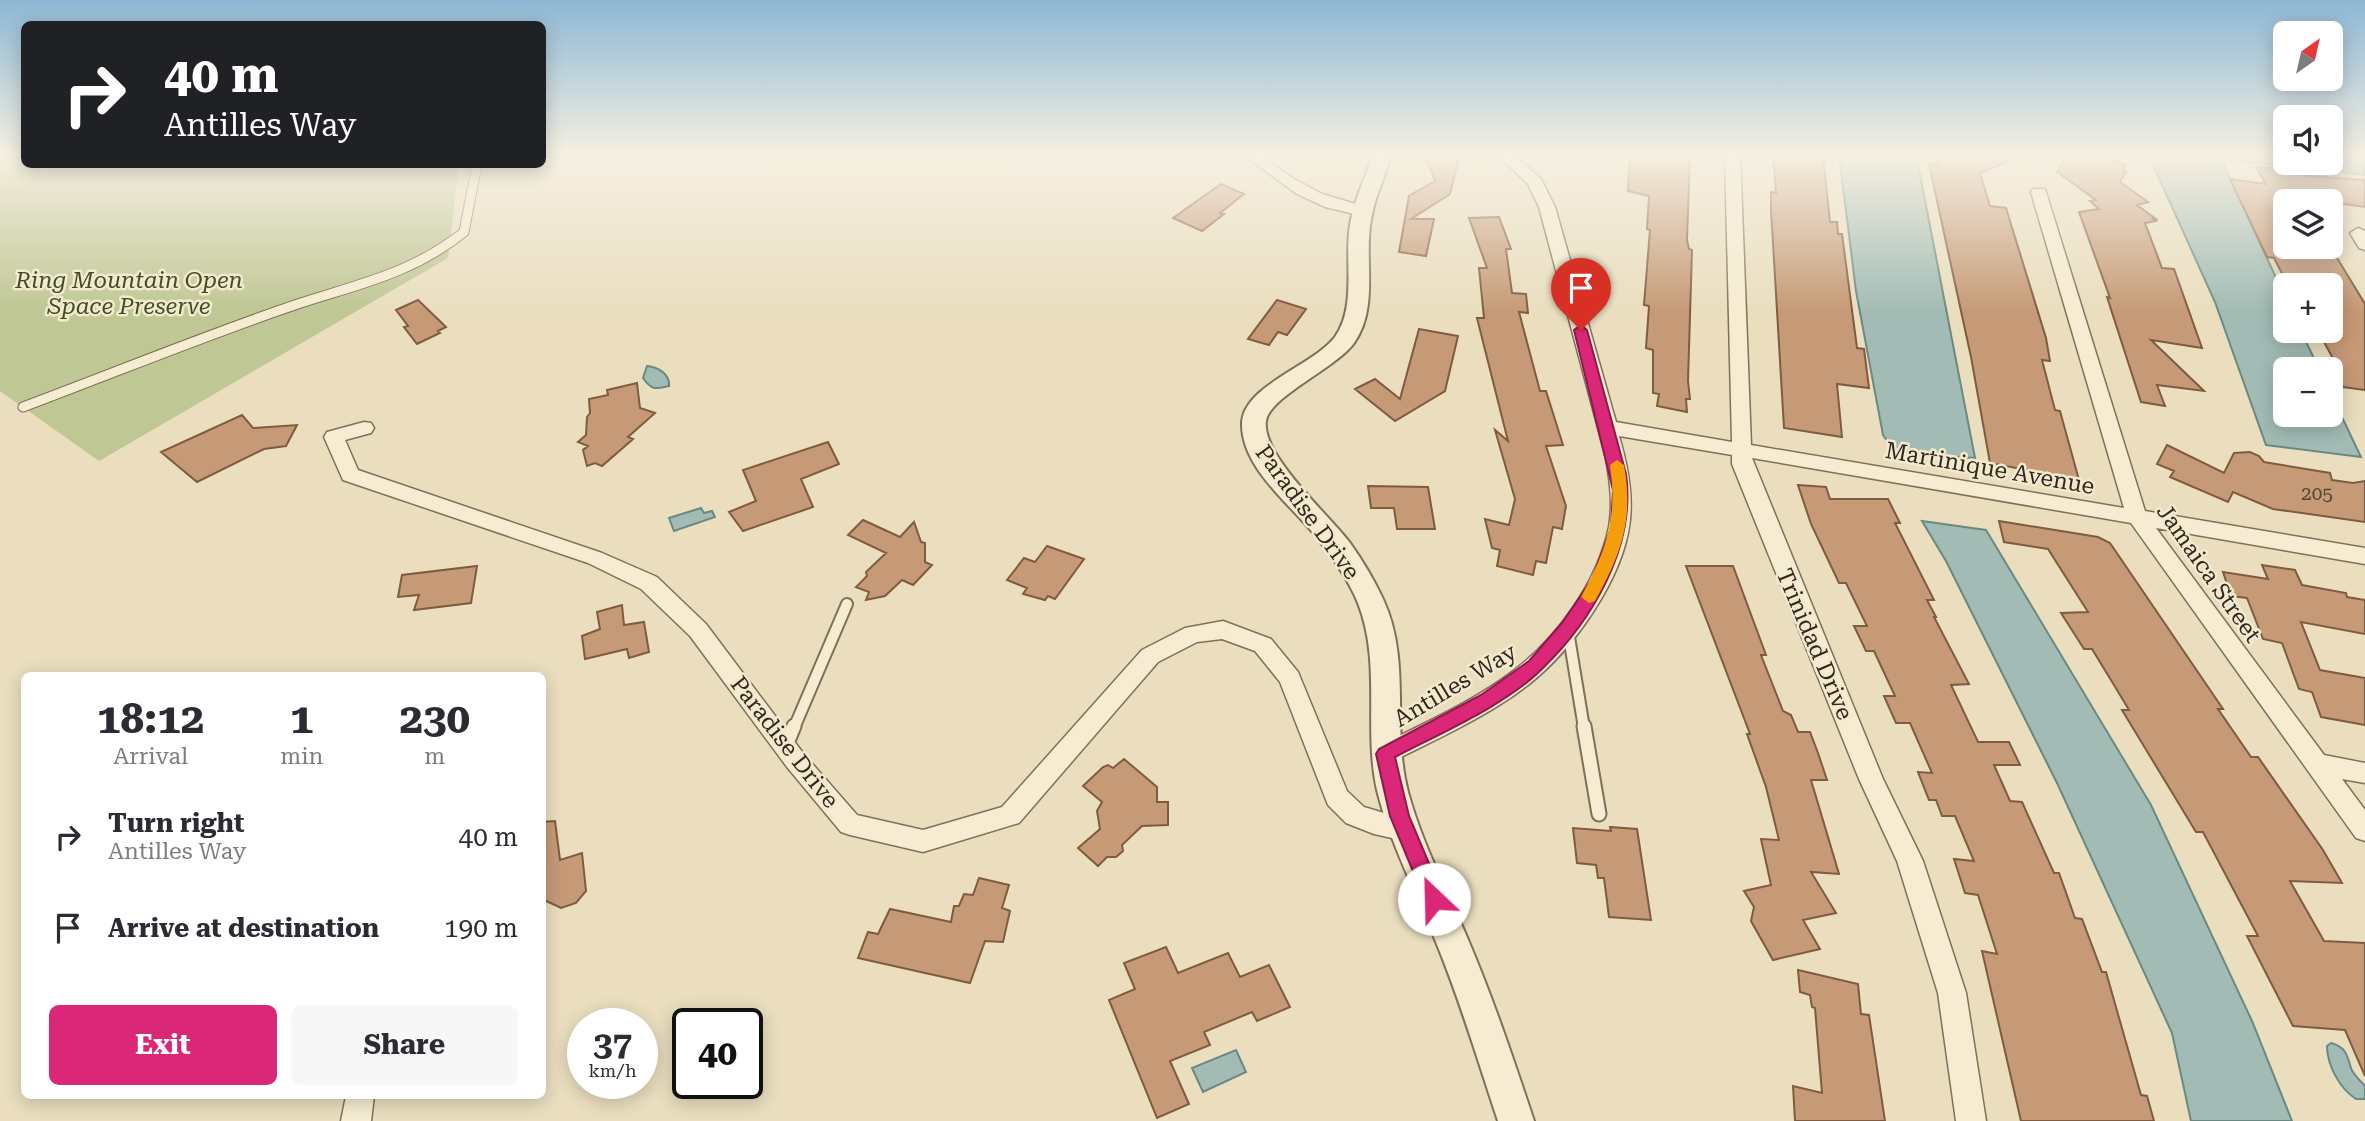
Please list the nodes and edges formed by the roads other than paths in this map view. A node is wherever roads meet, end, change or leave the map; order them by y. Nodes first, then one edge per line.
1 (469, 206) edge
2 (1338, 206) edge
3 (1365, 206) edge
4 (1547, 206) edge
5 (1734, 206) edge
6 (2043, 206) edge
7 (1363, 211) junction
8 (23, 407) dead end
9 (1607, 427) junction
10 (364, 428) dead end
11 (1740, 450) junction
12 (2137, 517) junction
13 (2365, 556) edge
14 (847, 604) dead end
15 (1568, 628) junction
16 (785, 748) junction
17 (1385, 754) junction
18 (2316, 764) junction
19 (2365, 773) edge
20 (1599, 814) dead end
21 (1405, 830) junction
22 (2365, 830) edge
23 (360, 1099) edge
24 (356, 1121) edge
25 (1516, 1121) edge
26 (1971, 1121) edge

1 - 8 lane
2 - 7 street
3 - 7 street, Paradise Drive
4 - 9 street, Antilles Way
5 - 11 street, Trinidad Drive
6 - 12 street, Jamaica Street
7 - 17 street, Paradise Drive
9 - 11 street, Martinique Avenue
9 - 15 street, Antilles Way
10 - 16 street, Paradise Drive
11 - 12 street, Martinique Avenue
11 - 26 street, Trinidad Drive
12 - 13 street, Martinique Avenue
12 - 18 street, Jamaica Street
14 - 16 lane
15 - 17 street, Antilles Way
15 - 20 lane
16 - 21 street, Paradise Drive
17 - 21 street, Paradise Drive
18 - 19 street
18 - 22 street, Jamaica Street
21 - 25 street, Paradise Drive
23 - 24 street

